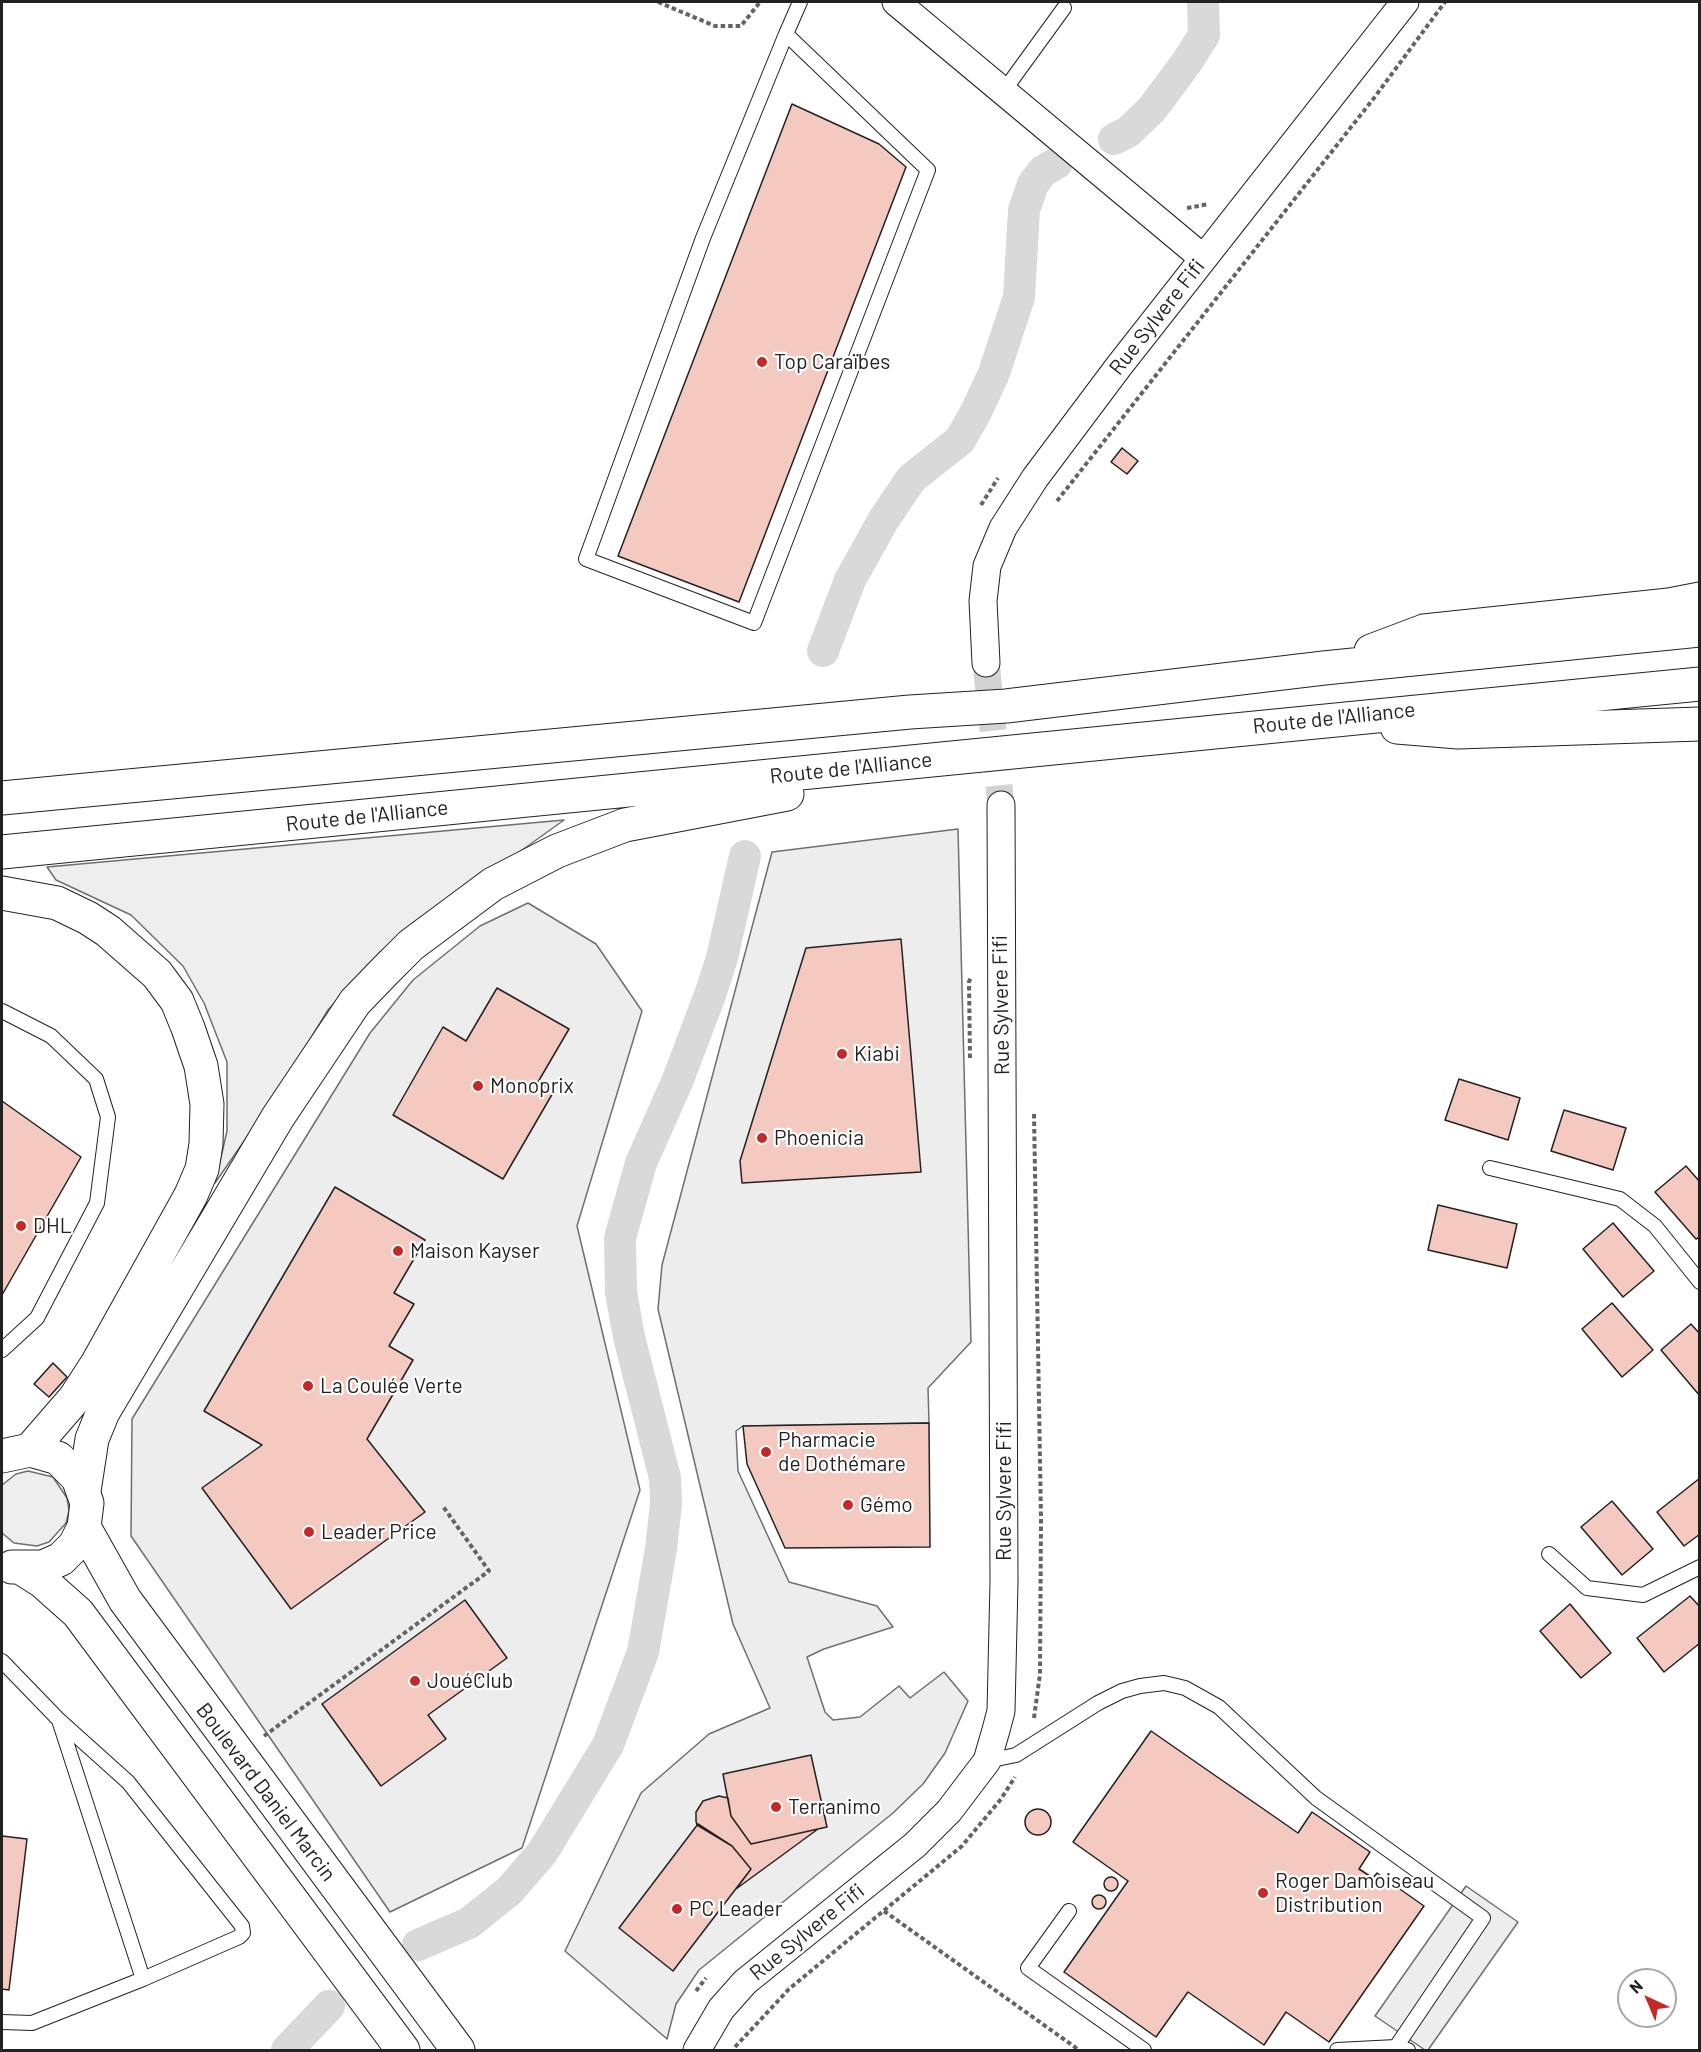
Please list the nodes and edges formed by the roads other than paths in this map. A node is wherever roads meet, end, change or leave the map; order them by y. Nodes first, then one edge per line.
1 (800, 2) edge
2 (896, 2) edge
3 (1405, 2) edge
4 (1064, 8) dead end
5 (786, 34) junction
6 (1003, 92) junction
7 (1203, 258) junction
8 (1700, 599) edge
9 (1700, 630) edge
10 (986, 663) tunnel mouth
11 (1324, 668) junction
12 (1700, 684) edge
13 (1317, 720) junction
14 (1700, 724) edge
15 (911, 763) junction
16 (2, 798) edge
17 (1001, 805) tunnel mouth
18 (2, 852) edge
19 (2, 893) edge
20 (2, 1011) edge
21 (1490, 1168) dead end
22 (1700, 1282) edge
23 (2, 1350) edge
24 (11, 1451) edge
25 (84, 1491) junction
26 (84, 1527) junction
27 (1549, 1554) dead end
28 (12, 1566) edge
29 (1700, 1567) edge
30 (2, 1661) edge
31 (59, 1720) junction
32 (987, 1761) junction
33 (1069, 1911) dead end
34 (143, 1979) junction
35 (2, 2022) edge
36 (1402, 2049) edge
37 (403, 2050) edge
38 (458, 2050) edge
39 (697, 2050) edge
40 (1144, 2050) edge
41 (1337, 2050) edge

1 - 5 lane
2 - 6 street
3 - 7 street, Rue Sylvere Fifi
4 - 6 lane
5 - 5 lane
6 - 7 street
7 - 10 street, Rue Sylvere Fifi
8 - 11 main road
9 - 11 main road
11 - 16 main road
12 - 13 main road, Route de l'Alliance
13 - 14 main road
13 - 15 main road, Route de l'Alliance
15 - 18 main road, Route de l'Alliance
15 - 25 main road
17 - 32 street, Rue Sylvere Fifi
19 - 24 main road
20 - 23 lane
21 - 22 lane
24 - 25 main road
25 - 26 main road
26 - 28 main road
26 - 38 main road, Boulevard Daniel Marcin
27 - 29 lane
28 - 37 main road, Boulevard Daniel Marcin
30 - 31 lane
31 - 34 lane
31 - 34 lane
32 - 36 lane
32 - 39 street, Rue Sylvere Fifi
33 - 40 lane
34 - 35 lane
36 - 41 lane

